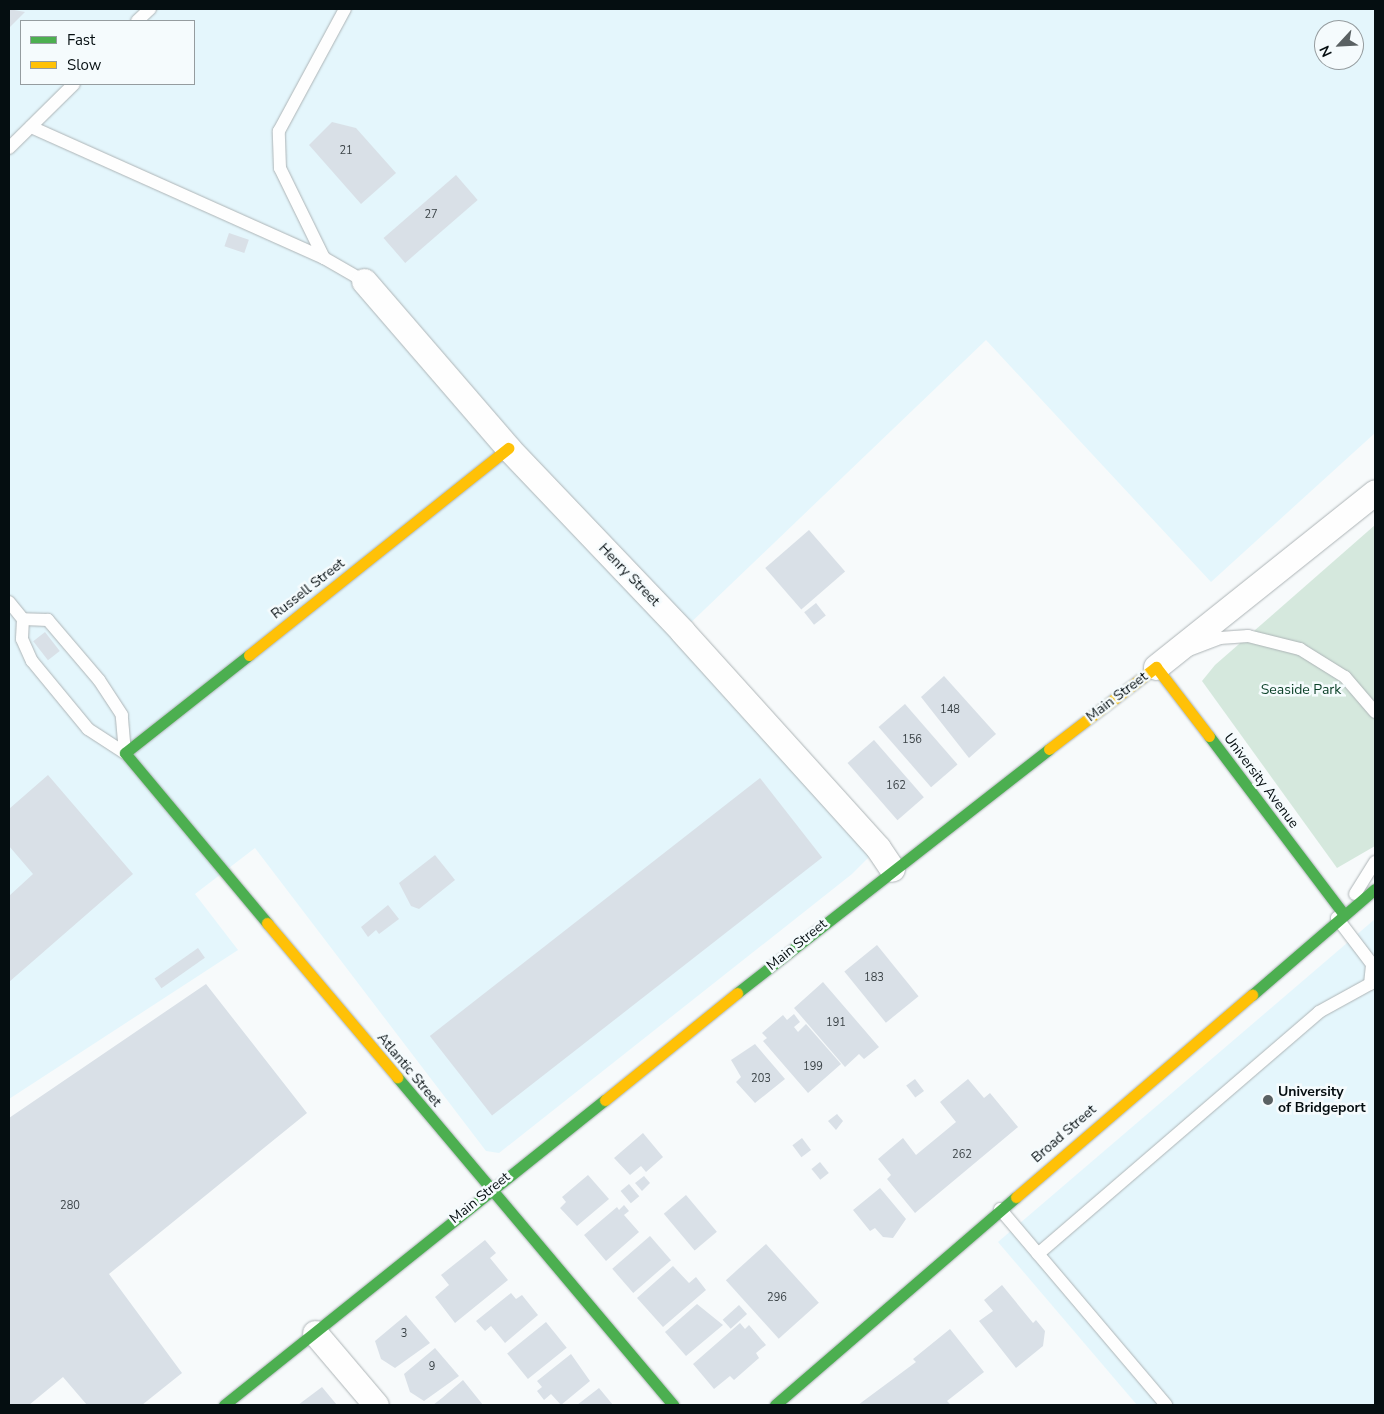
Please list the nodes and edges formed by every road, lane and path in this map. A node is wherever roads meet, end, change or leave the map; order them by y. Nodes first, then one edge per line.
1 (150, 9) edge
2 (345, 9) edge
3 (138, 20) edge
4 (73, 85) edge
5 (31, 127) junction
6 (9, 148) edge
7 (324, 258) junction
8 (364, 281) joint
9 (508, 448) junction
10 (1375, 492) edge
11 (9, 602) edge
12 (23, 619) junction
13 (1156, 667) junction
14 (1371, 695) edge
15 (1375, 712) edge
16 (126, 753) junction
17 (1375, 862) edge
18 (892, 870) junction
19 (1375, 889) edge
20 (1340, 915) junction
21 (490, 1190) junction
22 (1000, 1209) junction
23 (1038, 1254) junction
24 (315, 1333) junction
25 (224, 1405) edge
26 (376, 1405) edge
27 (673, 1405) edge
28 (775, 1405) edge
29 (1166, 1405) edge

1 - 3 lane
2 - 7 lane
4 - 5 lane
5 - 6 lane
5 - 7 lane
7 - 8 lane
8 - 9 street, Henry Street
9 - 16 street, Russell Street
9 - 18 street, Henry Street
10 - 13 street, Main Street
11 - 12 lane
12 - 16 lane
12 - 16 lane
13 - 14 lane
13 - 18 street, Main Street
13 - 20 street, University Avenue
14 - 15 lane
16 - 21 street, Atlantic Street
17 - 20 lane
18 - 21 street, Main Street
19 - 20 street, Broad Street
20 - 22 street, Broad Street
20 - 23 lane
21 - 24 street, Main Street
21 - 27 street, Atlantic Street
22 - 23 lane
22 - 28 street, Broad Street
23 - 29 lane
24 - 25 street, Main Street
24 - 26 street

